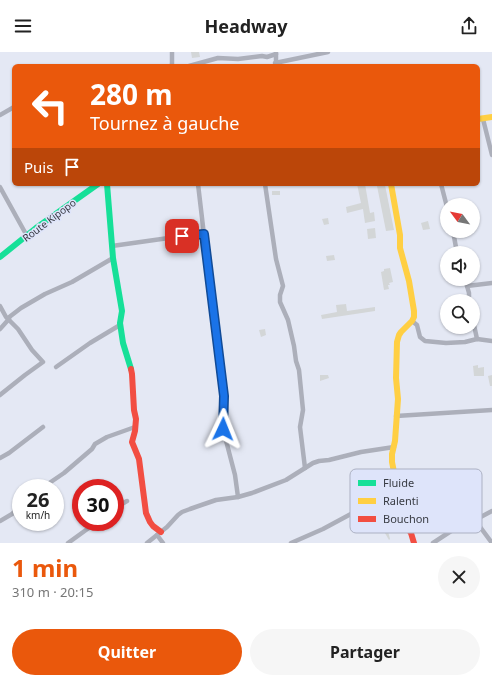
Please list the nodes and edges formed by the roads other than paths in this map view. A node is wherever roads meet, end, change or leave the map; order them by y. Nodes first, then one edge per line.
1 (172, 52) edge
2 (328, 52) edge
3 (276, 53) edge
4 (172, 64) edge
5 (196, 64) edge
6 (276, 64) edge
7 (12, 108) edge
8 (0, 115) edge
9 (492, 117) edge
10 (481, 119) edge
11 (492, 155) edge
12 (95, 186) edge
13 (107, 186) edge
14 (198, 186) edge
15 (265, 186) edge
16 (391, 186) edge
17 (442, 186) edge
18 (0, 187) edge
19 (445, 198) edge
20 (204, 234) junction
21 (27, 236) junction
22 (112, 246) junction
23 (0, 257) edge
24 (113, 258) junction
25 (492, 283) edge
26 (480, 284) edge
27 (466, 286) edge
28 (469, 294) edge
29 (0, 306) edge
30 (8, 319) junction
31 (412, 321) junction
32 (120, 325) junction
33 (0, 329) edge
34 (477, 334) edge
35 (478, 339) junction
36 (492, 341) edge
37 (56, 367) dead end
38 (0, 395) edge
39 (492, 410) edge
40 (396, 416) junction
41 (43, 427) dead end
42 (135, 427) junction
43 (394, 447) junction
44 (0, 458) edge
45 (306, 468) junction
46 (393, 469) edge
47 (55, 479) edge
48 (238, 497) junction
49 (127, 501) dead end
50 (124, 503) edge
51 (492, 511) edge
52 (12, 514) edge
53 (350, 515) edge
54 (482, 516) edge
55 (0, 521) edge
56 (482, 529) edge
57 (85, 531) edge
58 (411, 533) edge
59 (448, 533) edge
60 (159, 534) junction
61 (68, 543) edge
62 (147, 543) edge
63 (163, 543) edge
64 (291, 543) edge
65 (414, 543) edge
66 (434, 543) edge
67 (492, 543) edge

1 - 4 street
2 - 6 street
3 - 5 street
3 - 6 street
7 - 8 street
9 - 10 street
10 - 11 street
12 - 21 street, Route Kipopo
13 - 22 street
14 - 20 street
15 - 45 street
16 - 31 street
17 - 19 street
18 - 21 street
20 - 22 street
20 - 48 street
21 - 23 street, Route Kipopo
22 - 24 street
24 - 30 street
24 - 32 street
25 - 26 street
27 - 28 street
29 - 30 street
30 - 33 street
30 - 38 street
31 - 35 street
31 - 40 street
32 - 37 street
32 - 42 street
34 - 35 street
35 - 36 street
39 - 40 street
40 - 43 street
41 - 44 street
42 - 47 street
42 - 60 street
43 - 45 street
43 - 46 street
45 - 48 street
48 - 60 street
49 - 50 street
51 - 54 street
52 - 55 street
53 - 64 street
56 - 67 street
57 - 61 street
58 - 65 street
59 - 66 street
60 - 62 street
60 - 63 street

